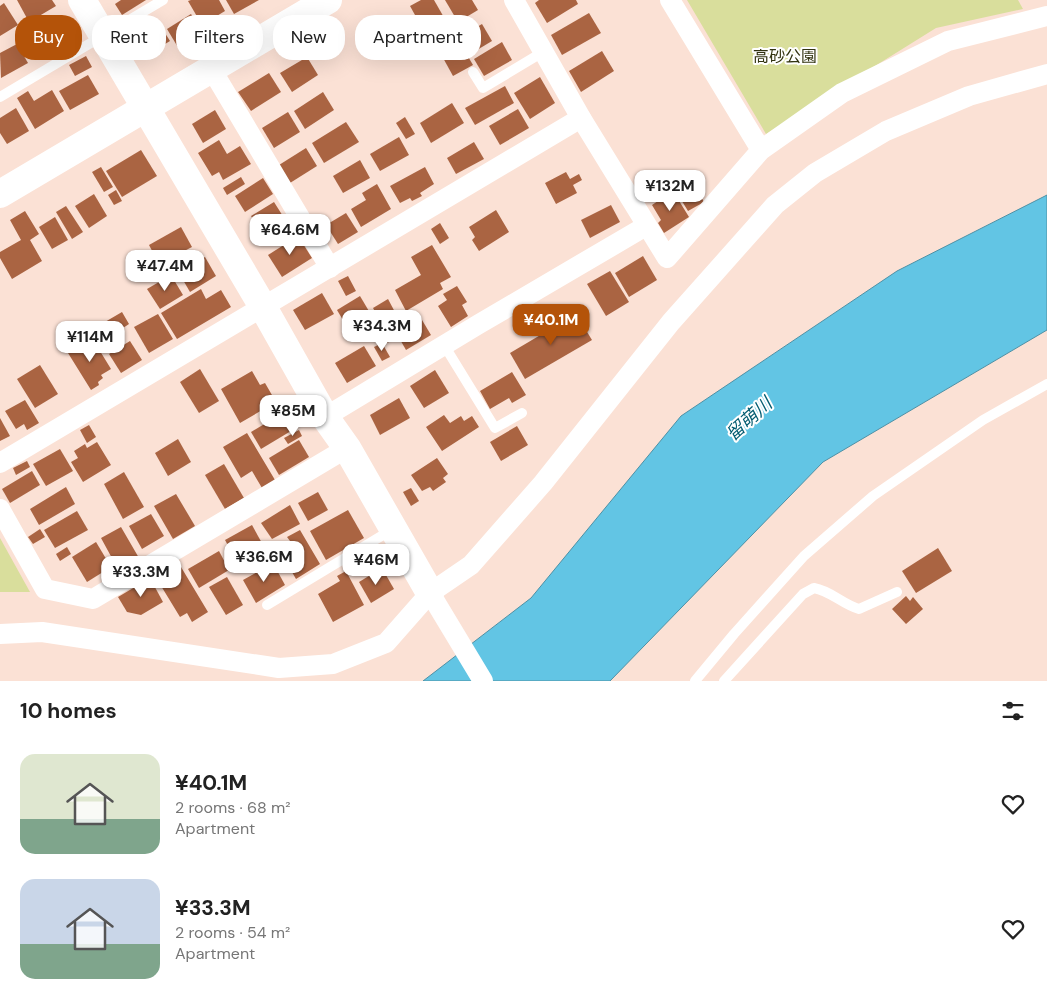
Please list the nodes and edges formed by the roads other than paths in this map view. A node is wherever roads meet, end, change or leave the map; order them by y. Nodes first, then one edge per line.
1 (82, 0) edge
2 (163, 0) edge
3 (328, 0) edge
4 (514, 0) edge
5 (670, 0) edge
6 (1041, 11) edge
7 (138, 15) edge
8 (92, 17) edge
9 (92, 43) edge
10 (543, 52) junction
11 (117, 60) edge
12 (212, 70) junction
13 (473, 72) dead end
14 (1047, 74) edge
15 (0, 97) edge
16 (146, 109) junction
17 (581, 118) junction
18 (761, 150) junction
19 (0, 194) edge
20 (646, 226) junction
21 (330, 268) junction
22 (263, 307) junction
23 (444, 345) junction
24 (1047, 384) edge
25 (522, 413) dead end
26 (325, 417) junction
27 (347, 448) junction
28 (0, 463) edge
29 (0, 509) edge
30 (393, 529) junction
31 (897, 592) dead end
32 (433, 599) junction
33 (267, 605) dead end
34 (0, 634) edge
35 (483, 681) edge
36 (695, 681) edge
37 (724, 681) edge

1 - 8 street
2 - 7 lane
3 - 12 street
4 - 10 street
5 - 18 street
6 - 18 street
9 - 15 lane
10 - 13 lane
10 - 17 street
11 - 16 street
12 - 16 street
12 - 21 street
14 - 32 street
16 - 19 street
16 - 22 street
17 - 20 street
17 - 21 street
18 - 20 street
20 - 23 street
21 - 22 street
22 - 26 street
22 - 28 street
23 - 25 lane
23 - 26 street
24 - 36 lane
26 - 27 street
27 - 29 street
27 - 30 street
30 - 32 street
30 - 33 lane
31 - 37 lane
32 - 34 street
32 - 35 street

